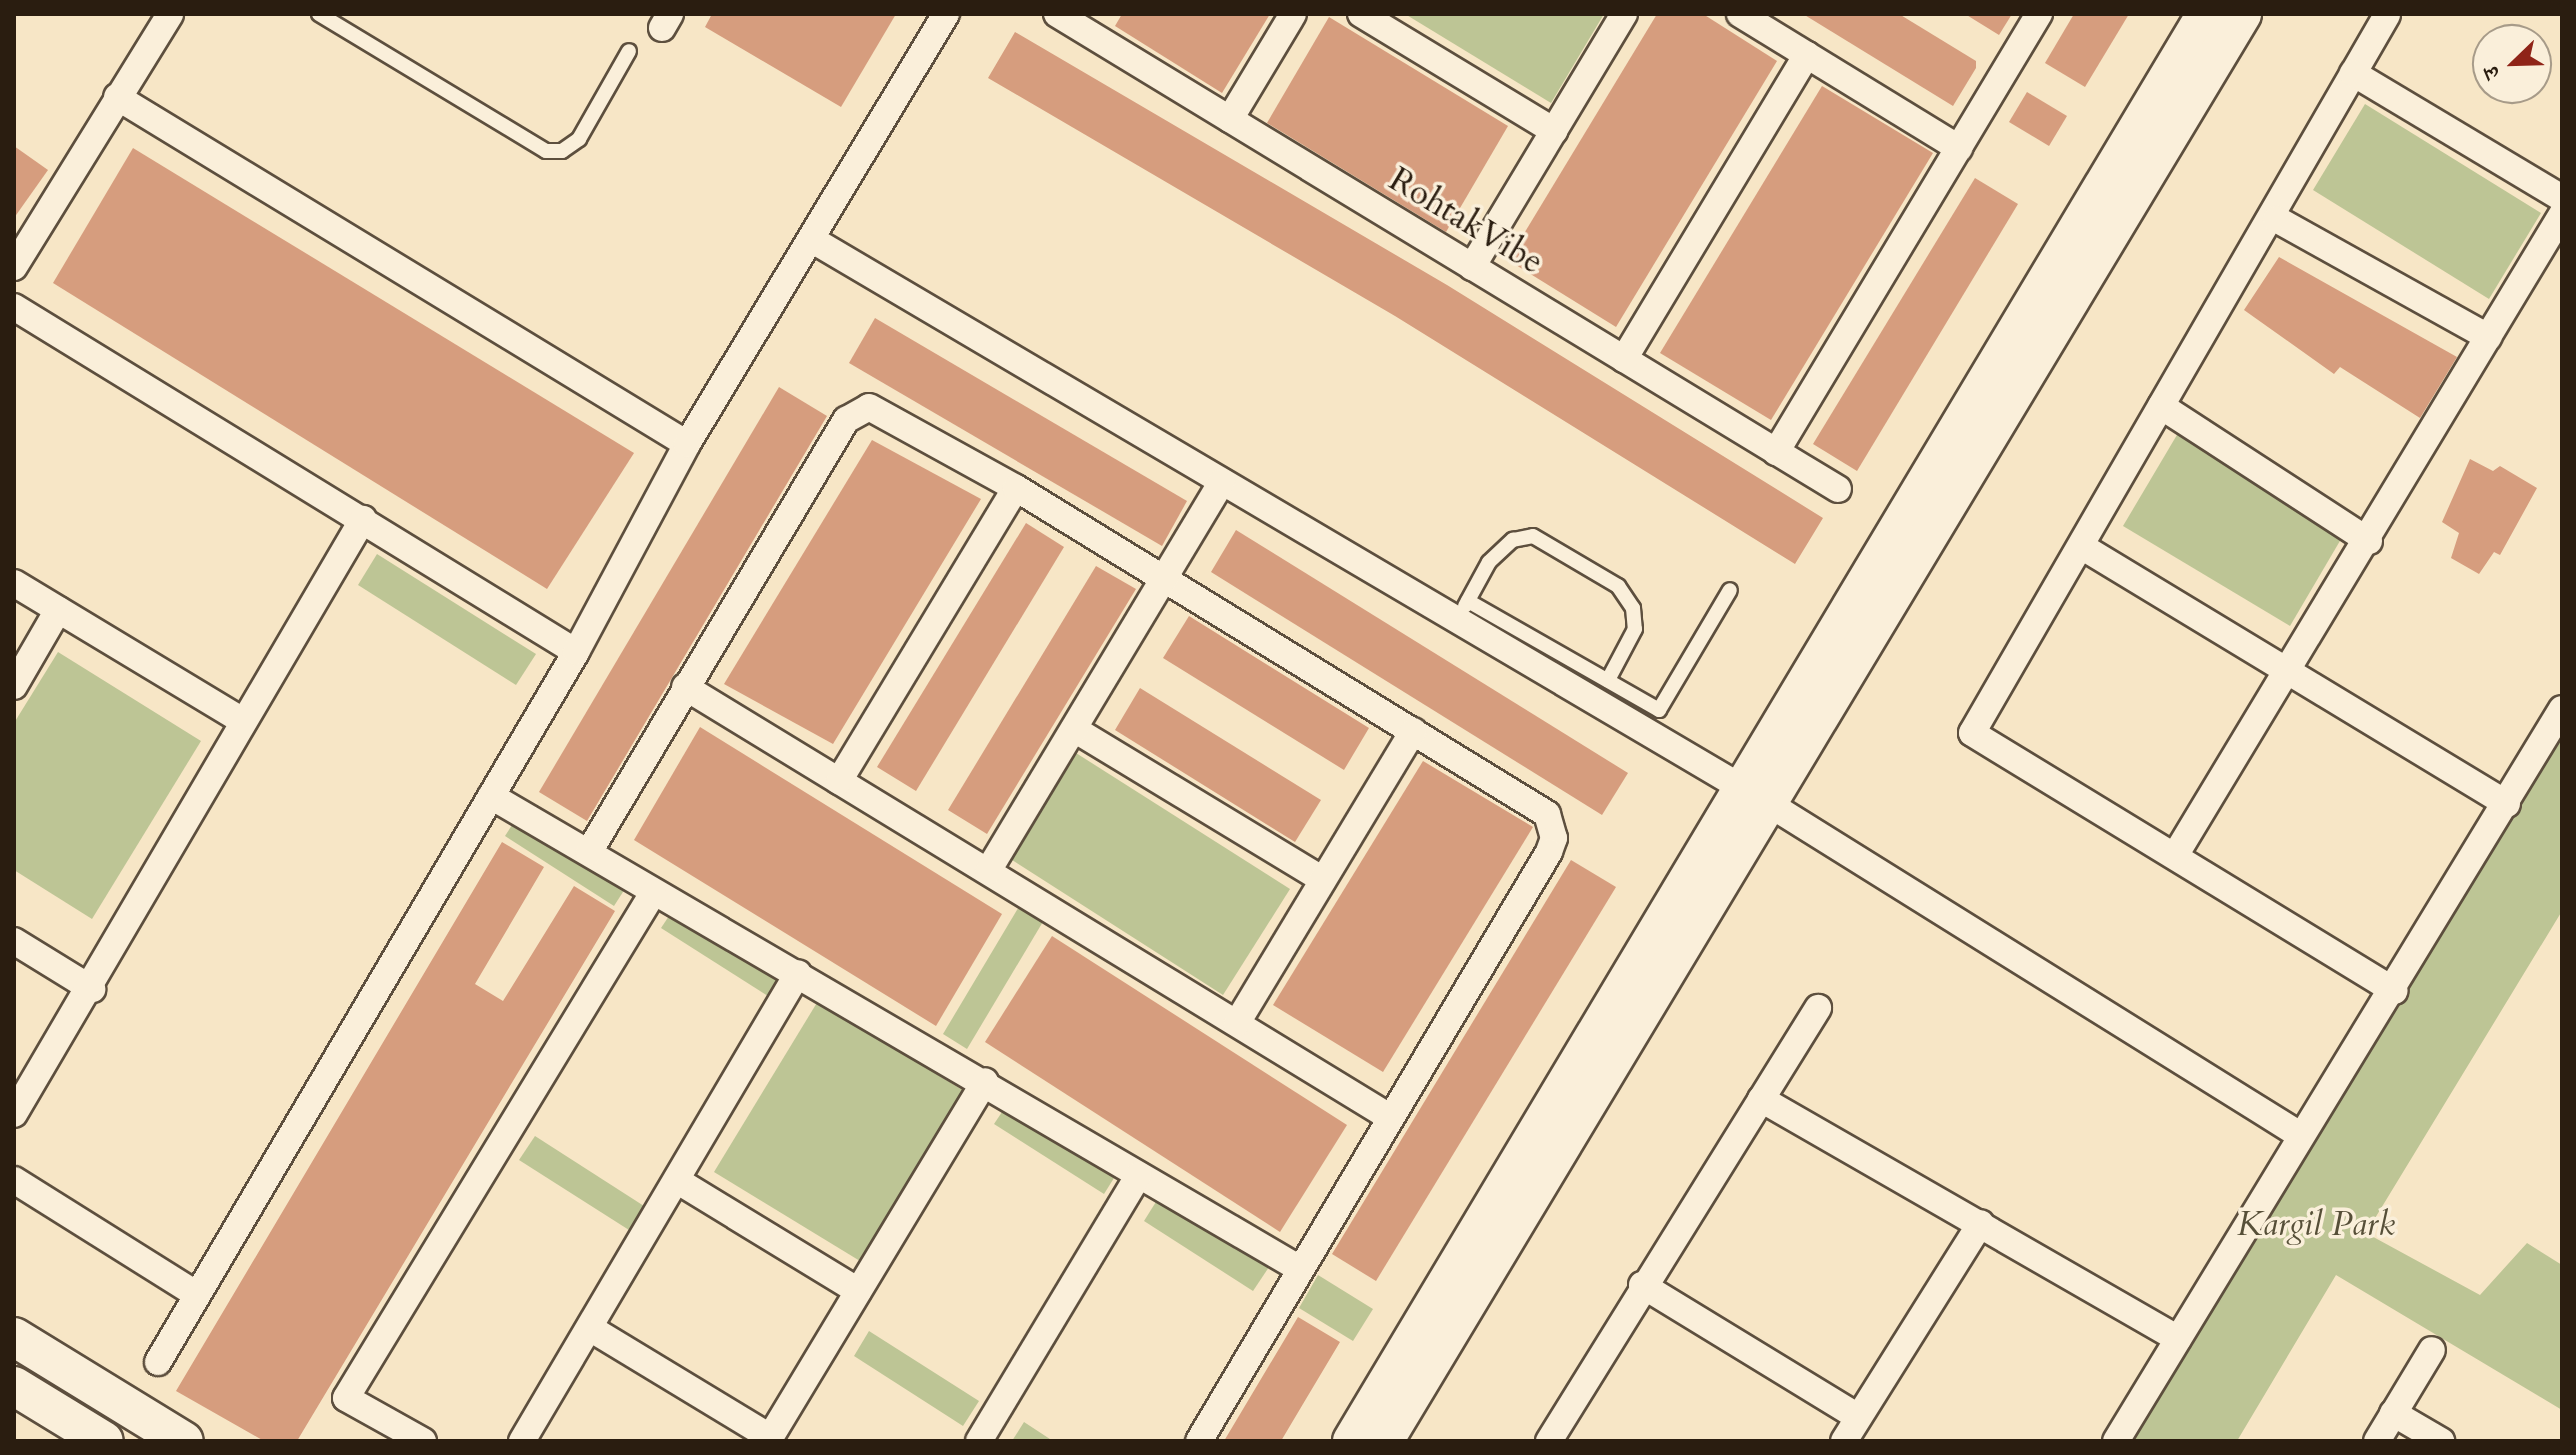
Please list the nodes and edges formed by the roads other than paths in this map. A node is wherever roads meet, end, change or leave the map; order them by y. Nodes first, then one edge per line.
1 (170, 14) edge
2 (946, 14) edge
3 (1293, 14) edge
4 (1361, 14) edge
5 (1624, 14) edge
6 (1740, 14) edge
7 (2039, 14) edge
8 (2206, 14) edge
9 (2242, 14) edge
10 (322, 15) edge
11 (2387, 15) edge
12 (1073, 18) edge
13 (629, 51) dead end
14 (1807, 55) junction
15 (2353, 73) junction
16 (117, 97) junction
17 (1230, 119) junction
18 (1554, 131) junction
19 (1959, 148) junction
20 (2562, 198) edge
21 (2562, 214) edge
22 (2276, 219) junction
23 (811, 239) junction
24 (14, 267) edge
25 (1472, 267) junction
26 (14, 307) edge
27 (2488, 337) junction
28 (1624, 359) junction
29 (2161, 406) junction
30 (687, 444) junction
31 (1776, 452) junction
32 (1222, 482) junction
33 (1016, 488) junction
34 (1838, 489) dead end
35 (363, 519) junction
36 (2369, 541) junction
37 (2081, 546) junction
38 (1164, 579) junction
39 (14, 583) edge
40 (1730, 590) dead end
41 (58, 610) junction
42 (1462, 611) junction
43 (576, 652) junction
44 (2291, 672) junction
45 (1608, 680) junction
46 (14, 686) edge
47 (685, 687) junction
48 (2562, 709) edge
49 (243, 721) junction
50 (1074, 729) junction
51 (1413, 731) junction
52 (839, 781) junction
53 (1752, 795) junction
54 (491, 796) junction
55 (2507, 804) junction
56 (589, 852) junction
57 (2176, 854) junction
58 (988, 871) junction
59 (1323, 880) junction
60 (653, 893) junction
61 (14, 941) edge
62 (798, 973) junction
63 (92, 989) junction
64 (2394, 991) junction
65 (1818, 1008) dead end
66 (1237, 1023) junction
67 (985, 1081) junction
68 (1761, 1099) junction
69 (14, 1114) edge
70 (1391, 1118) junction
71 (2300, 1135) junction
72 (1139, 1175) junction
73 (14, 1180) edge
74 (678, 1181) junction
75 (1981, 1223) junction
76 (1300, 1269) junction
77 (1642, 1285) junction
78 (858, 1291) junction
79 (194, 1293) junction
80 (590, 1328) junction
81 (14, 1337) edge
82 (2178, 1339) junction
83 (2432, 1350) dead end
84 (158, 1362) dead end
85 (14, 1386) edge
86 (2393, 1413) junction
87 (1858, 1417) junction
88 (769, 1439) edge
89 (104, 1441) edge
90 (184, 1441) edge
91 (423, 1441) edge
92 (522, 1441) edge
93 (979, 1441) edge
94 (1199, 1441) edge
95 (1352, 1441) edge
96 (1384, 1441) edge
97 (1549, 1441) edge
98 (1844, 1441) edge
99 (2116, 1441) edge
100 (2377, 1441) edge
101 (2441, 1441) edge

1 - 16 street
2 - 23 street
3 - 17 street
4 - 18 street
5 - 18 street
6 - 14 street
7 - 19 street
8 - 53 main road
9 - 53 main road
10 - 13 lane
11 - 15 street
12 - 17 street, RohtakVibe
14 - 19 street
14 - 28 street
15 - 20 street
15 - 22 street
16 - 24 street
16 - 30 street
17 - 25 street, RohtakVibe
18 - 25 street
19 - 31 street
21 - 27 street
22 - 27 street
22 - 29 street
23 - 30 street
23 - 32 street
25 - 28 street, RohtakVibe
26 - 35 street
27 - 36 street
28 - 31 street, RohtakVibe
29 - 36 street
29 - 37 street
30 - 43 street
31 - 34 street, RohtakVibe
32 - 38 street
32 - 42 street
33 - 38 street
33 - 47 street
33 - 52 street
35 - 43 street
35 - 49 street
36 - 44 street
37 - 44 street
37 - 57 street
38 - 50 street
38 - 51 street
39 - 41 street
40 - 45 lane
41 - 46 street
41 - 49 street
42 - 45 lane
42 - 45 lane
42 - 53 street
43 - 54 street
44 - 55 street
44 - 57 street
47 - 52 street
47 - 56 street
48 - 55 street
49 - 63 street
50 - 58 street
50 - 59 street
51 - 59 street
51 - 70 street
52 - 58 street
53 - 71 street
53 - 95 main road
53 - 96 main road
54 - 56 street
54 - 79 street
55 - 64 street
56 - 60 street
57 - 64 street
58 - 66 street
59 - 66 street
60 - 62 street
60 - 91 street
61 - 63 street
62 - 67 street
62 - 74 street
63 - 69 street
64 - 71 street
65 - 68 street
66 - 70 street
67 - 72 street
67 - 78 street
68 - 75 street
68 - 77 street
70 - 76 street
71 - 82 street
72 - 76 street
72 - 93 street
73 - 79 street
74 - 78 street
74 - 80 street
75 - 82 street
75 - 87 street
76 - 94 street
77 - 87 street
77 - 97 street
78 - 88 street
79 - 84 street
80 - 88 street
80 - 92 street
81 - 90 main road
82 - 99 street
83 - 86 street
85 - 89 main road
86 - 100 street
86 - 101 street
87 - 98 street

